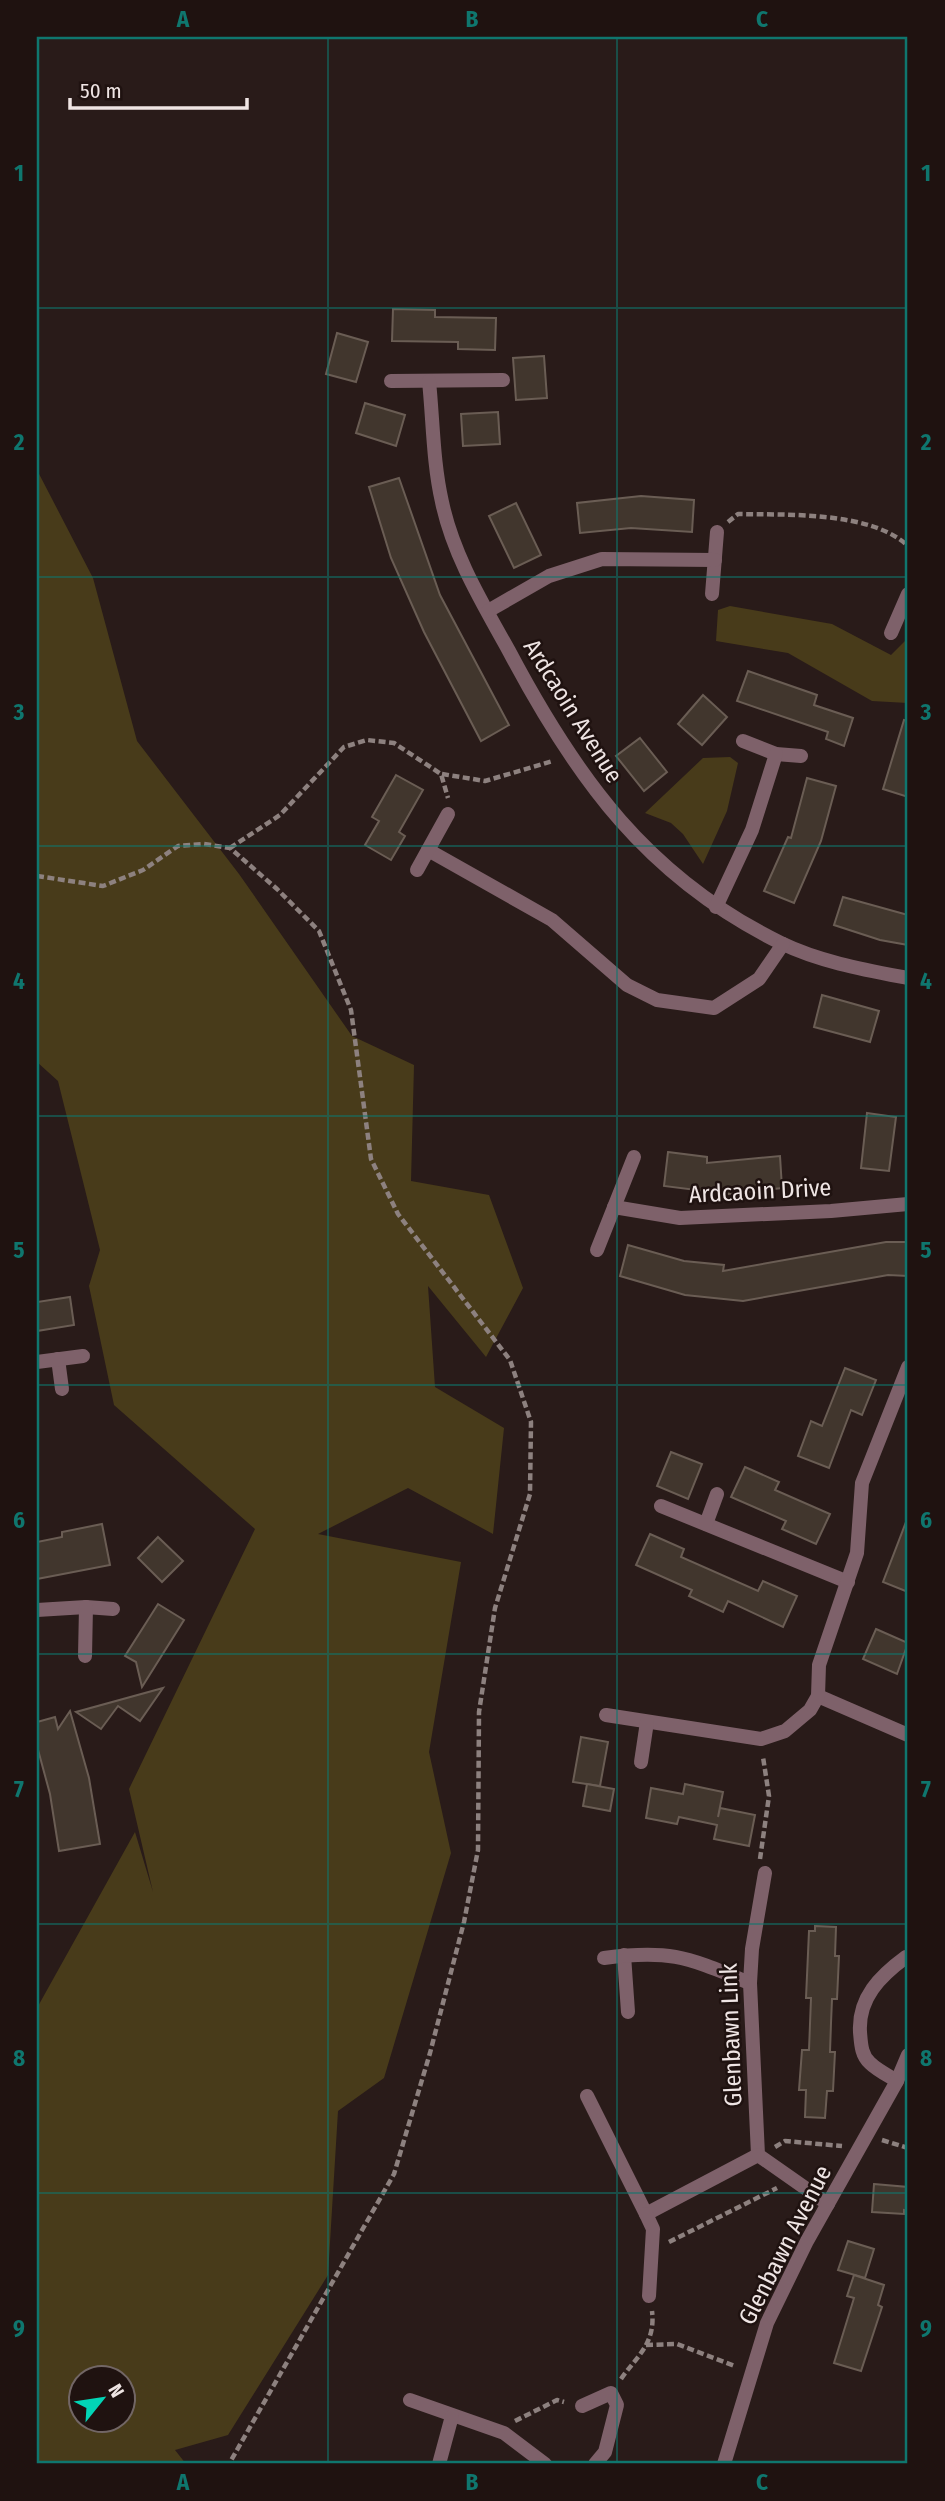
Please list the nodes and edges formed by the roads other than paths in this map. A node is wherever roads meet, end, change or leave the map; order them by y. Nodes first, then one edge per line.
1 (503, 380) dead end
2 (391, 381) dead end
3 (429, 381) junction
4 (717, 532) road end
5 (715, 560) junction
6 (712, 594) dead end
7 (908, 594) edge
8 (488, 611) junction
9 (904, 617) edge
10 (891, 633) dead end
11 (743, 741) dead end
12 (776, 754) junction
13 (801, 756) dead end
14 (448, 814) road end
15 (428, 850) junction
16 (417, 870) dead end
17 (716, 907) junction
18 (783, 944) junction
19 (908, 978) edge
20 (634, 1157) dead end
21 (908, 1204) edge
22 (614, 1207) junction
23 (597, 1250) dead end
24 (83, 1356) dead end
25 (58, 1359) junction
26 (37, 1362) edge
27 (908, 1367) edge
28 (904, 1386) edge
29 (62, 1389) dead end
30 (717, 1494) dead end
31 (661, 1506) dead end
32 (706, 1524) junction
33 (848, 1582) junction
34 (86, 1607) junction
35 (113, 1609) dead end
36 (37, 1610) edge
37 (85, 1656) dead end
38 (818, 1696) junction
39 (606, 1715) dead end
40 (647, 1722) junction
41 (908, 1735) edge
42 (641, 1762) dead end
43 (765, 1873) road end
44 (624, 1955) junction
45 (604, 1958) dead end
46 (906, 1958) dead end
47 (750, 1983) junction
48 (628, 2012) dead end
49 (908, 2054) edge
50 (897, 2081) junction
51 (587, 2096) dead end
52 (758, 2155) junction
53 (828, 2204) junction
54 (646, 2214) junction
55 (649, 2296) road end
56 (410, 2400) dead end
57 (582, 2406) road end
58 (452, 2416) junction
59 (439, 2464) edge
60 (545, 2464) edge
61 (595, 2464) edge
62 (724, 2464) edge

1 - 3 street
2 - 3 street
3 - 8 street, Ardcaoin Avenue
4 - 5 street
5 - 6 street
5 - 8 street
7 - 9 street
8 - 17 street, Ardcaoin Avenue
9 - 10 street
11 - 12 street
12 - 13 street
12 - 17 street
14 - 15 street
15 - 16 street
15 - 18 street
17 - 18 street, Ardcaoin Avenue
18 - 19 street, Ardcaoin Avenue
20 - 22 street
21 - 22 street, Ardcaoin Drive
22 - 23 street
24 - 25 street
25 - 26 street
25 - 29 street
27 - 28 street
28 - 33 street
30 - 32 street
31 - 32 street
32 - 33 street
33 - 38 street
34 - 35 street
34 - 36 street
34 - 37 street
38 - 40 street
38 - 41 street
39 - 40 street
40 - 42 street
43 - 47 street, Glenbawn Link
44 - 45 street
44 - 47 street
44 - 48 street
46 - 50 street
47 - 52 street, Glenbawn Link
49 - 50 street, Glenbawn Avenue
50 - 53 street, Glenbawn Avenue
51 - 54 street
52 - 53 street
52 - 54 street
53 - 62 street, Glenbawn Avenue
54 - 55 street
56 - 58 street
57 - 61 street
58 - 59 street
58 - 60 street

